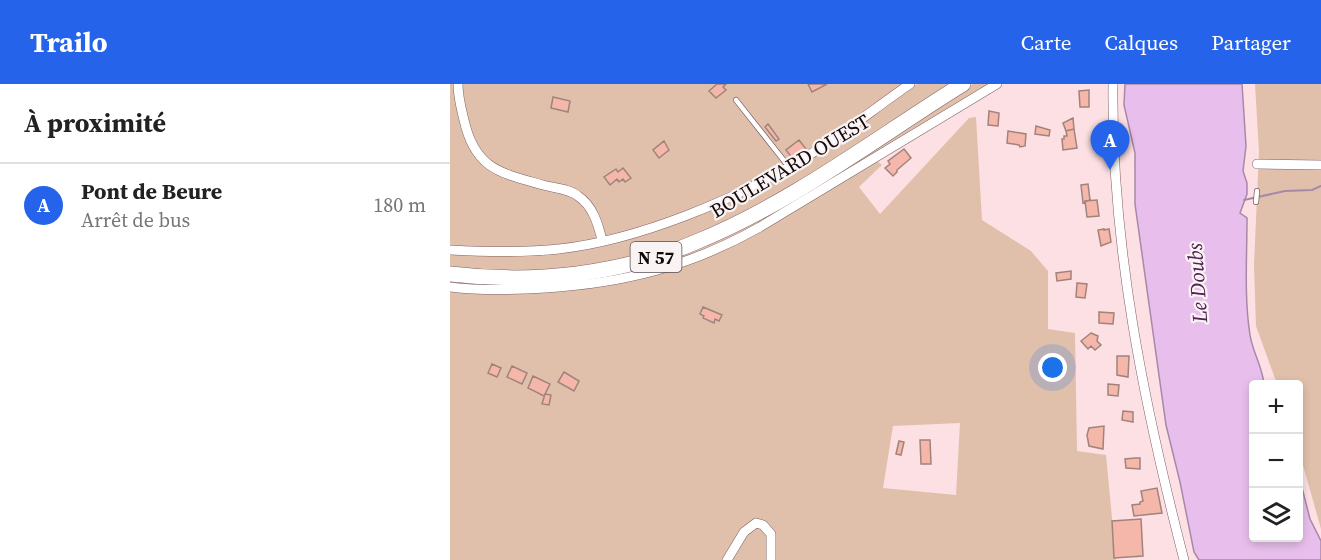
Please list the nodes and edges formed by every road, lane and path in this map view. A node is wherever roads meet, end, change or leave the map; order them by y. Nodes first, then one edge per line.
1 (458, 84) edge
2 (910, 84) edge
3 (963, 84) edge
4 (997, 84) edge
5 (1113, 84) edge
6 (736, 99) dead end
7 (1257, 164) dead end
8 (1321, 165) edge
9 (789, 167) junction
10 (1257, 190) dead end
11 (1256, 202) dead end
12 (602, 240) junction
13 (450, 250) edge
14 (450, 274) edge
15 (450, 287) edge
16 (727, 560) edge
17 (771, 560) edge
18 (1184, 560) edge

1 - 12 street
2 - 9 street
3 - 14 main road, BOULEVARD OUEST / N 57
4 - 15 street
5 - 18 street
6 - 9 lane
7 - 8 street
9 - 12 street
10 - 11 lane
12 - 13 street
16 - 17 street

